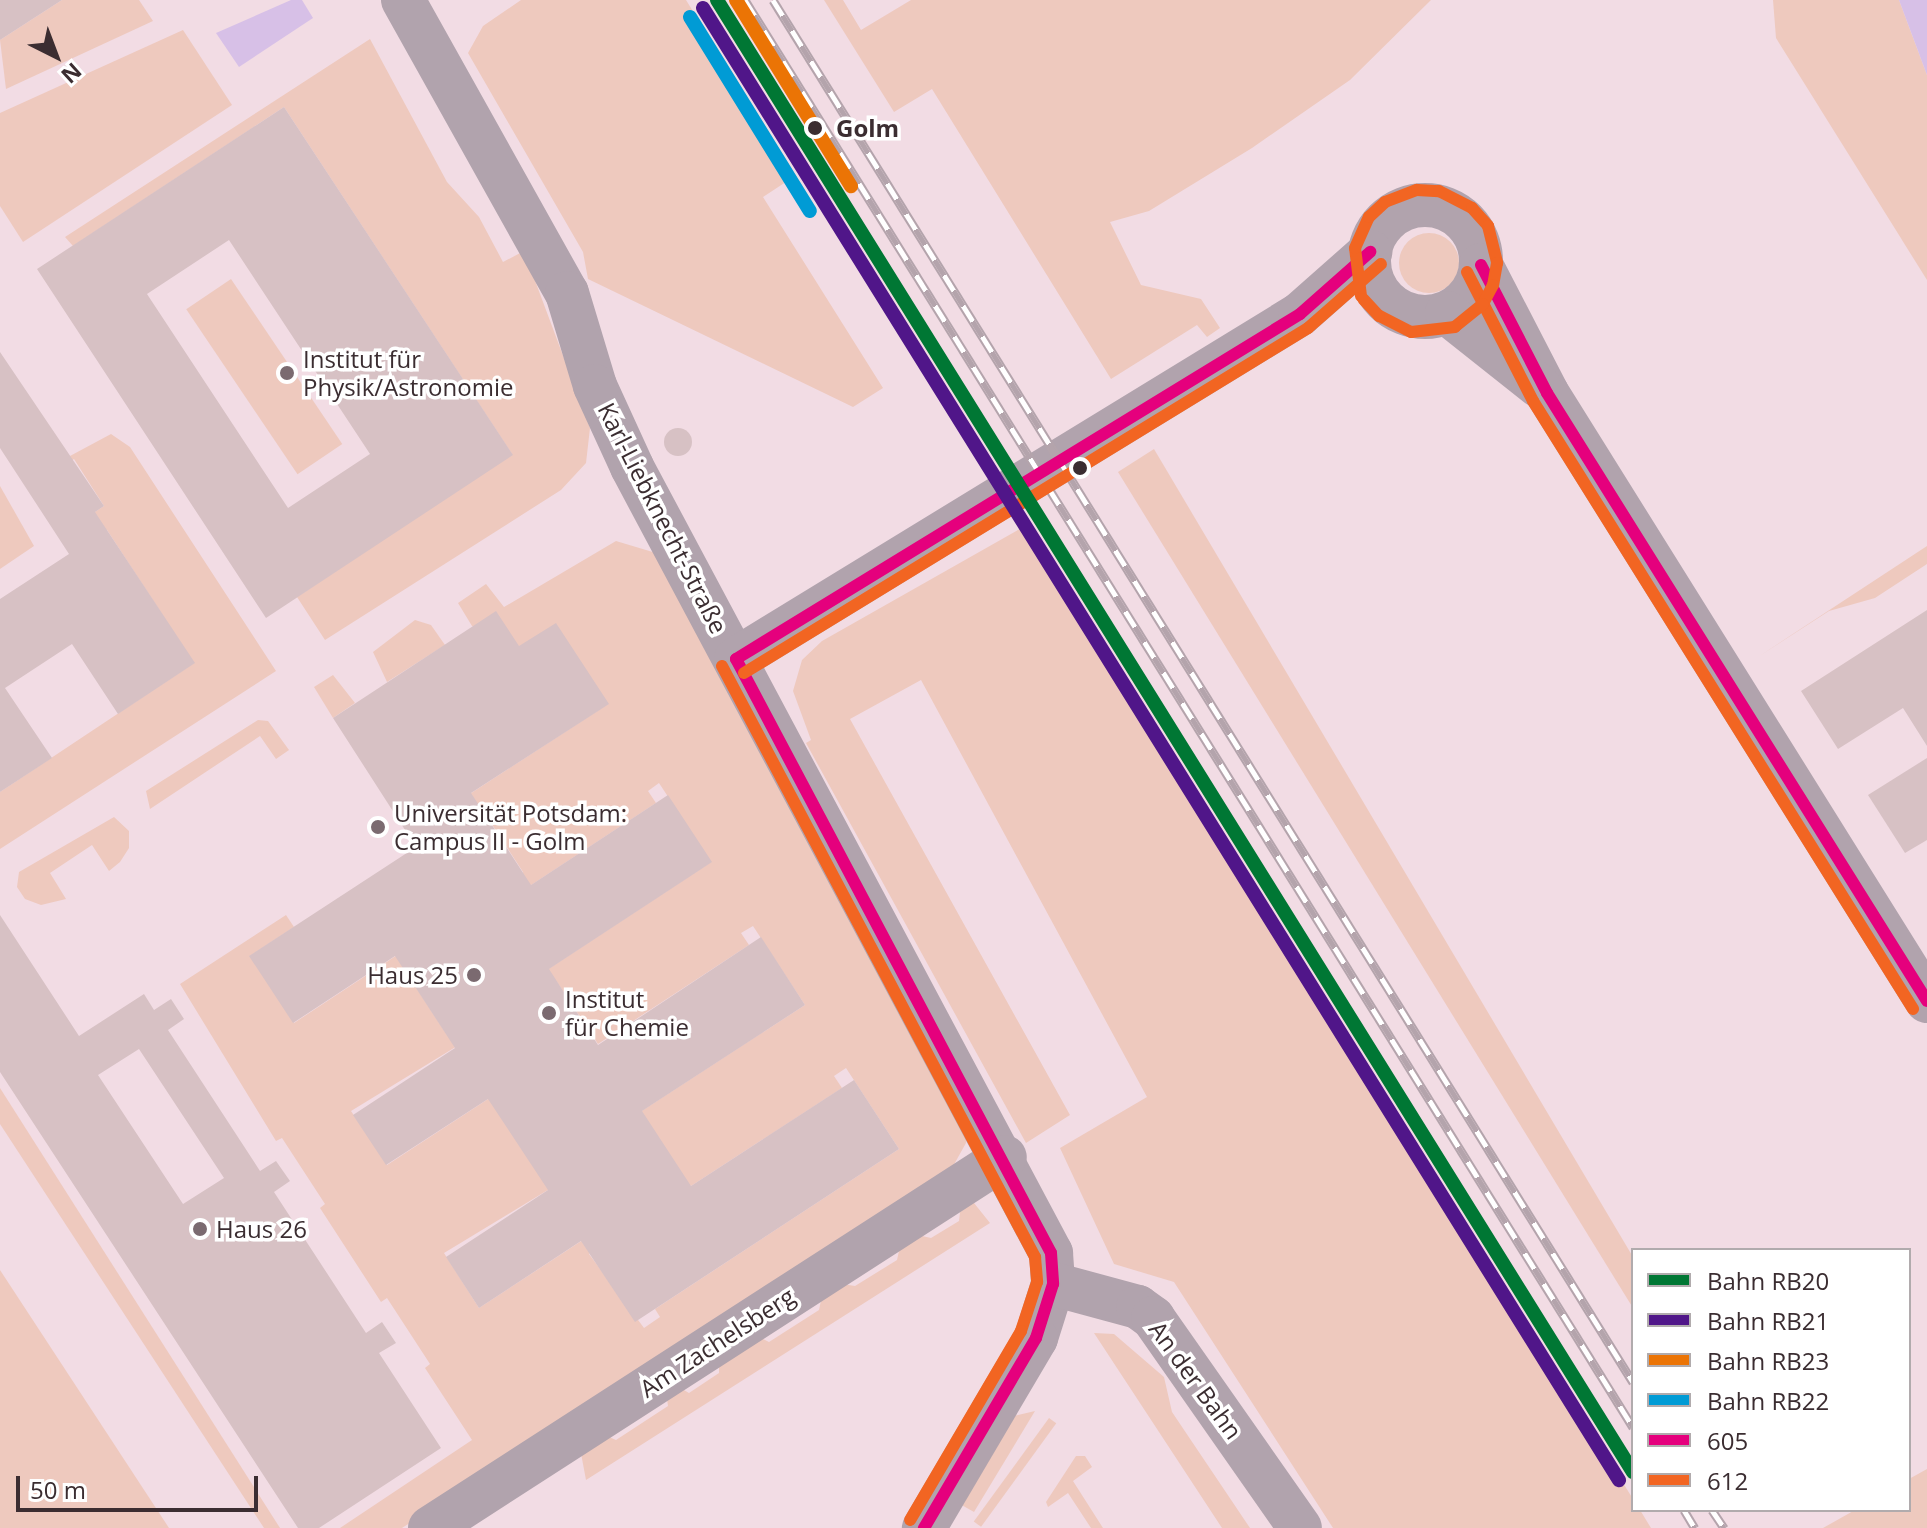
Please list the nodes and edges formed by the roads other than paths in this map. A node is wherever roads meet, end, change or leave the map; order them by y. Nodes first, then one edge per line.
1 (403, 0) edge
2 (1370, 252) junction
3 (1481, 265) junction
4 (1388, 303) junction
5 (1447, 313) junction
6 (1300, 314) junction
7 (1547, 393) junction
8 (736, 659) junction
9 (1927, 1001) edge
10 (1005, 1157) junction
11 (1053, 1284) junction
12 (430, 1528) edge
13 (924, 1528) edge
14 (1300, 1528) edge

1 - 8 street, Karl-Liebknecht-Straße
2 - 3 street
2 - 4 street
2 - 6 street
3 - 5 street
3 - 7 street
4 - 5 street
4 - 6 street
5 - 7 street
6 - 8 street
7 - 9 street
8 - 10 street, Karl-Liebknecht-Straße
10 - 11 street, Karl-Liebknecht-Straße
10 - 12 street, Am Zachelsberg
11 - 13 street
11 - 14 street, An der Bahn

